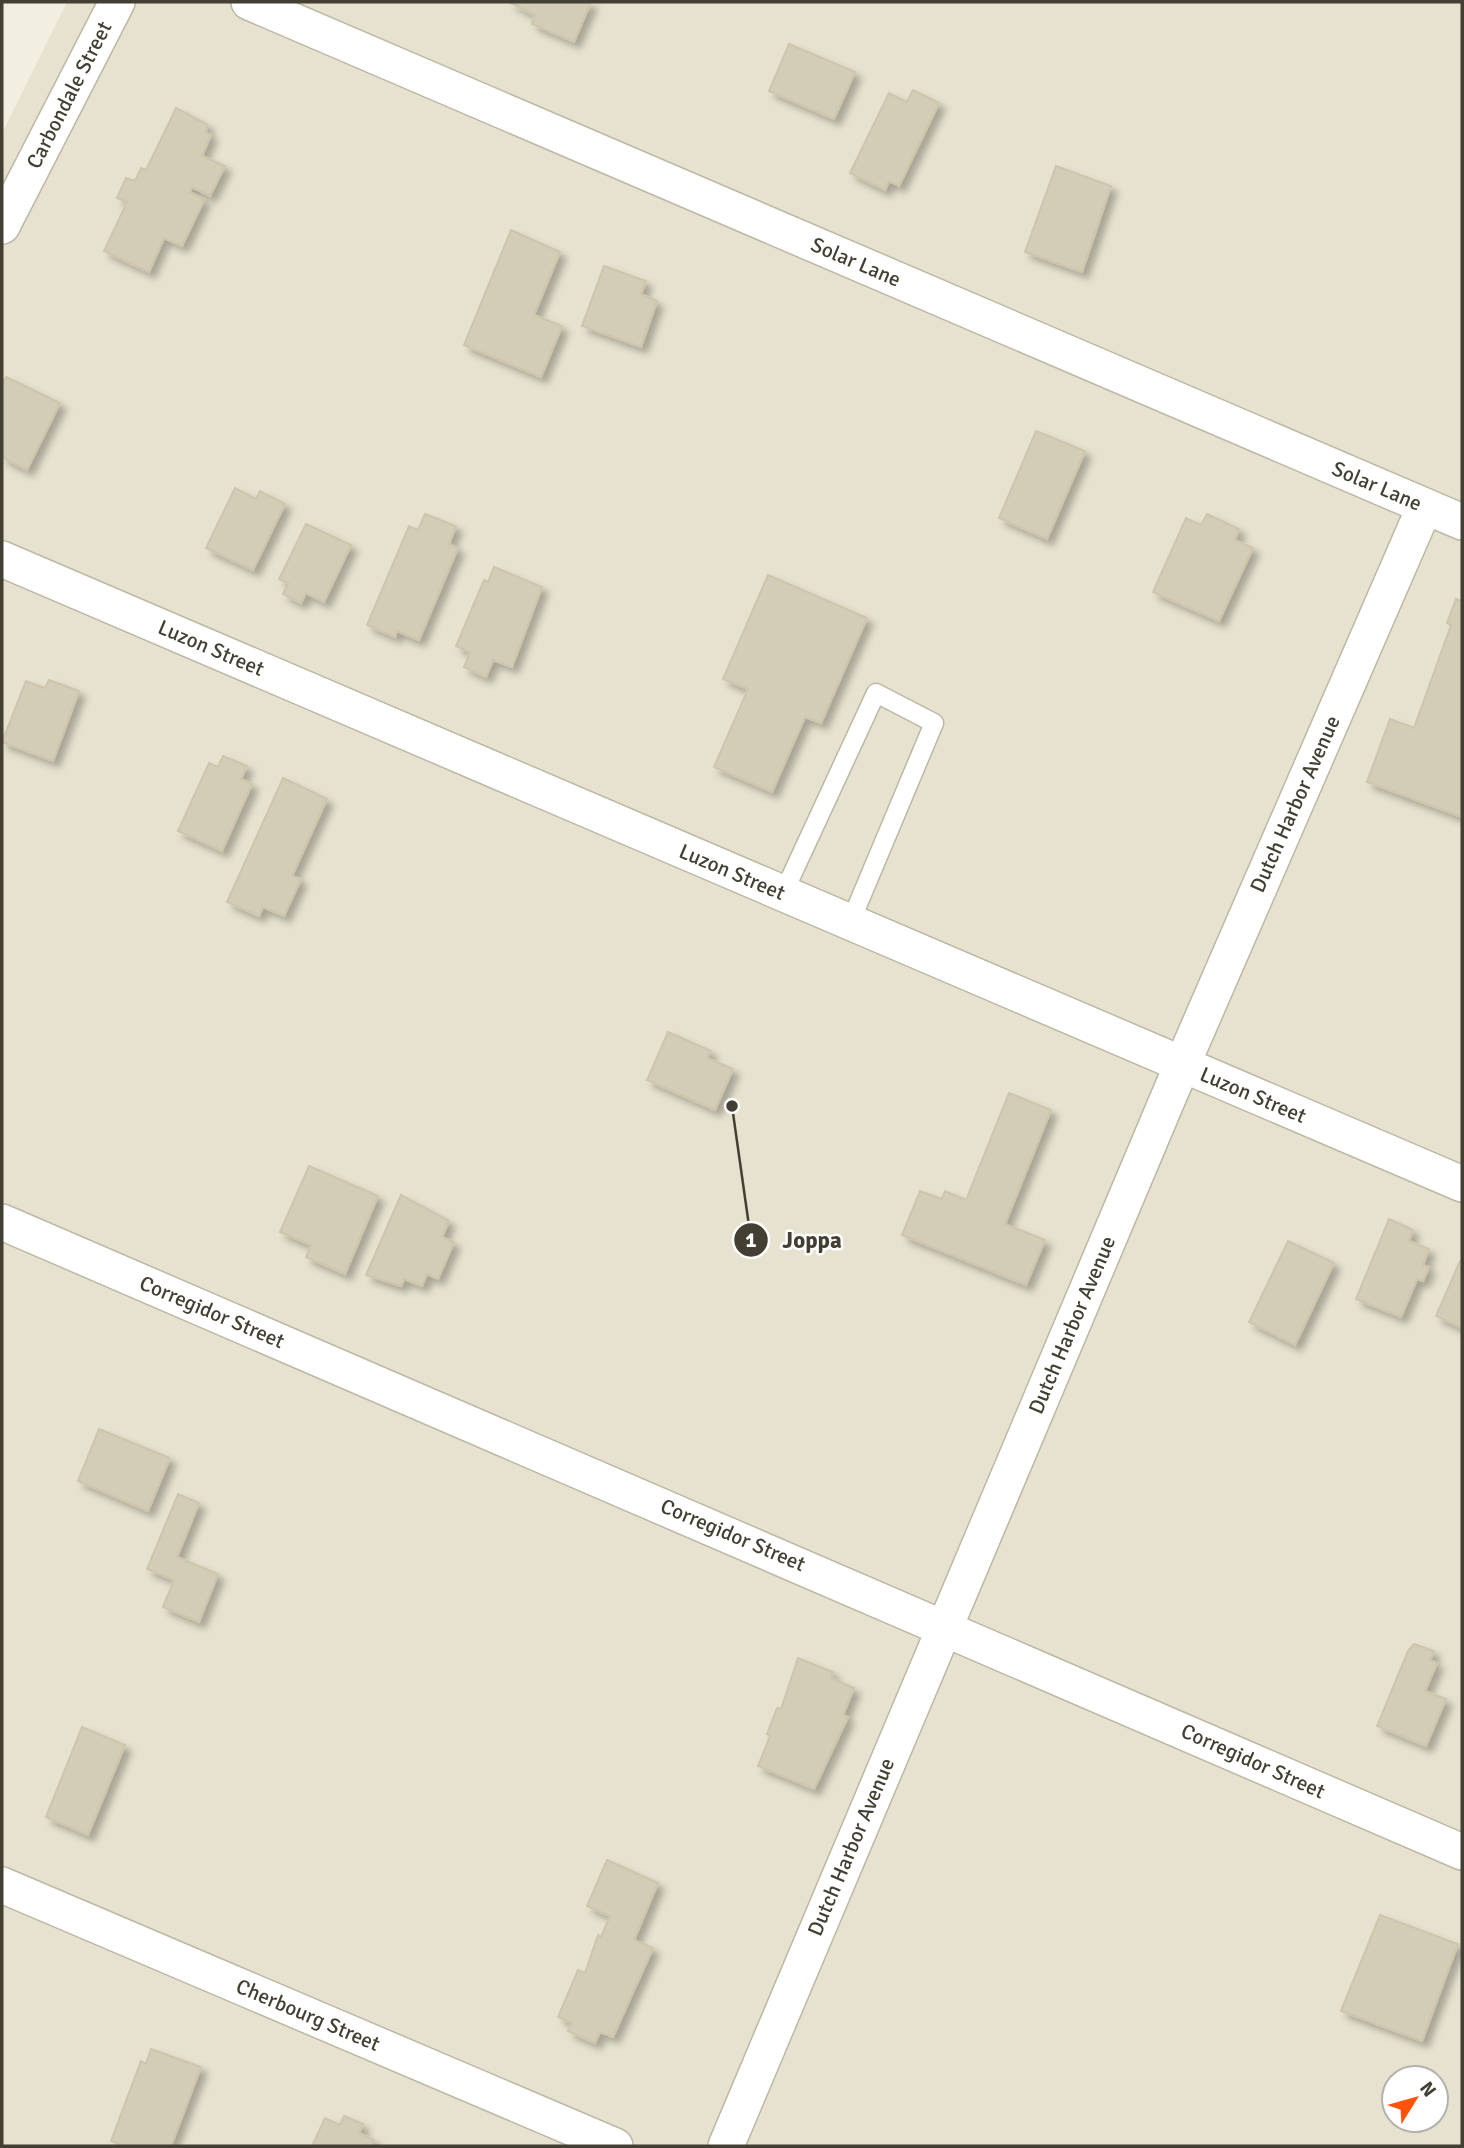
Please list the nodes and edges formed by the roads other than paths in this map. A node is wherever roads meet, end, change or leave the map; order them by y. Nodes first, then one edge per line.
1 (117, 2) edge
2 (249, 2) edge
3 (2, 226) edge
4 (1425, 506) junction
5 (1462, 522) edge
6 (2, 559) edge
7 (783, 894) junction
8 (850, 923) junction
9 (1182, 1065) junction
10 (1462, 1184) edge
11 (2, 1222) edge
12 (944, 1626) junction
13 (1462, 1852) edge
14 (2, 1885) edge
15 (615, 2146) edge
16 (726, 2146) edge

1 - 3 street, Carbondale Street
2 - 4 street, Solar Lane
4 - 5 street, Solar Lane
4 - 9 street, Dutch Harbor Avenue
6 - 7 street, Luzon Street
7 - 8 street, Luzon Street
7 - 8 lane
8 - 9 street, Luzon Street
9 - 10 street, Luzon Street
9 - 12 street, Dutch Harbor Avenue
11 - 12 street, Corregidor Street
12 - 13 street, Corregidor Street
12 - 16 street, Dutch Harbor Avenue
14 - 15 street, Cherbourg Street

